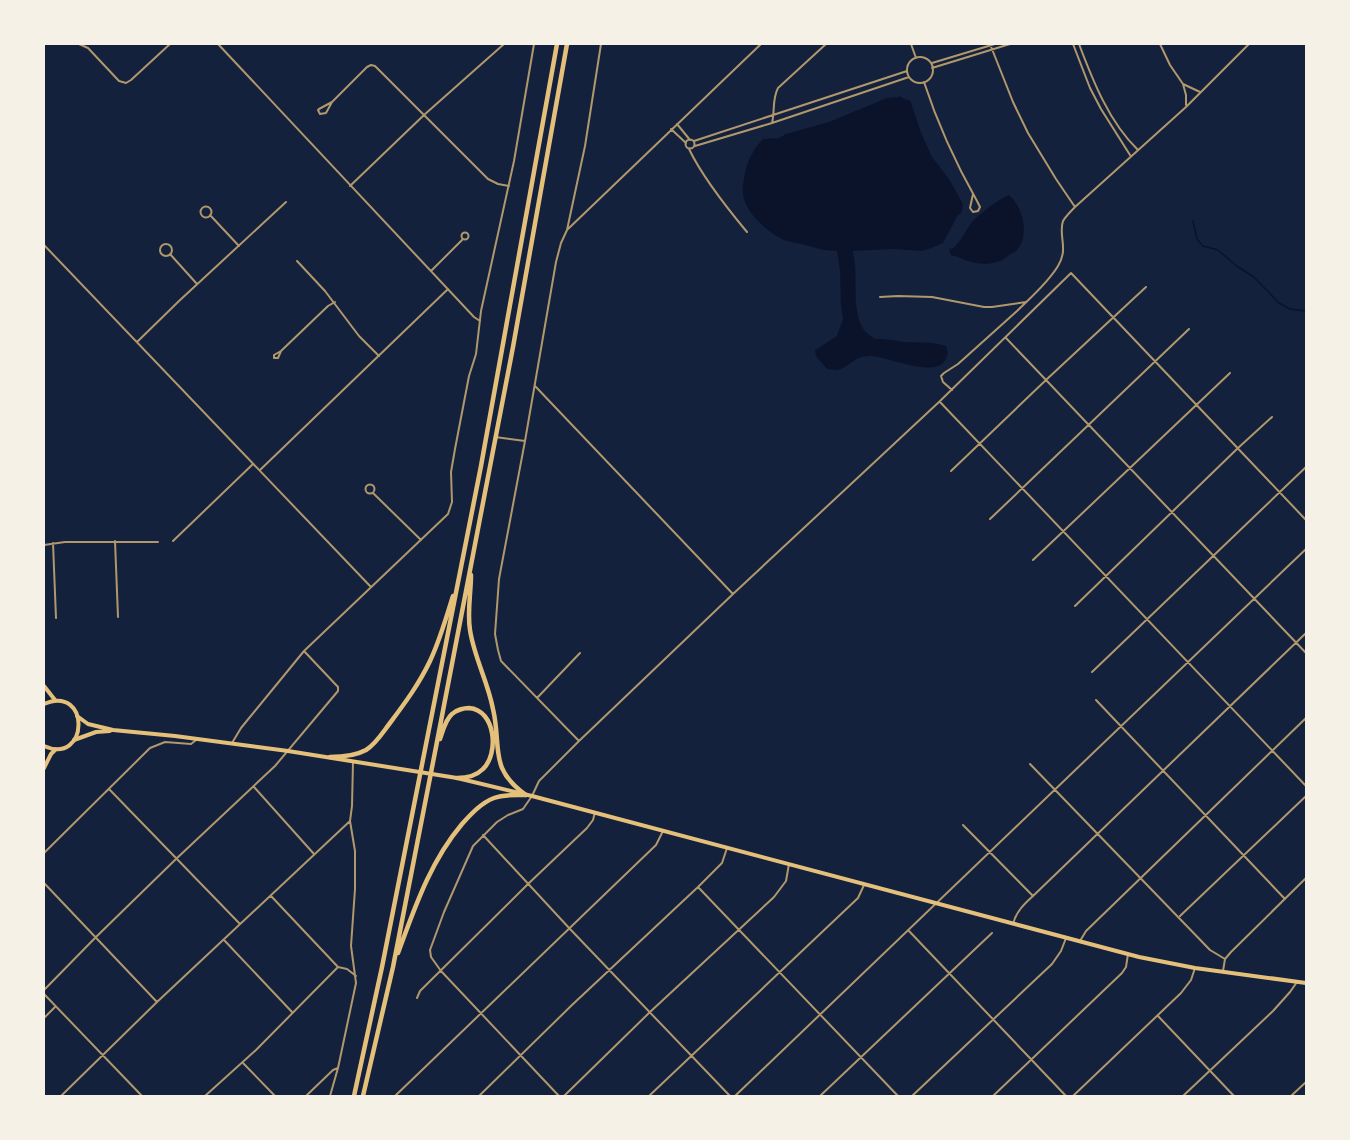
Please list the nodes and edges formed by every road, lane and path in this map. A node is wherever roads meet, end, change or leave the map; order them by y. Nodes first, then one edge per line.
1 (44, 44) edge
2 (56, 44) edge
3 (79, 44) edge
4 (170, 44) edge
5 (218, 44) edge
6 (504, 44) edge
7 (534, 44) edge
8 (557, 44) edge
9 (567, 44) edge
10 (602, 44) edge
11 (761, 44) edge
12 (826, 44) edge
13 (911, 44) edge
14 (991, 44) edge
15 (995, 44) edge
16 (1011, 44) edge
17 (1073, 44) edge
18 (1079, 44) edge
19 (1160, 44) edge
20 (1249, 44) edge
21 (993, 50) junction
22 (916, 58) junction
23 (931, 64) junction
24 (932, 68) junction
25 (907, 71) junction
26 (909, 77) junction
27 (924, 82) junction
28 (1183, 84) junction
29 (1200, 92) junction
30 (332, 102) junction
31 (1186, 107) junction
32 (774, 115) junction
33 (424, 116) junction
34 (772, 123) junction
35 (677, 124) junction
36 (671, 129) junction
37 (692, 140) junction
38 (686, 143) junction
39 (695, 146) junction
40 (689, 149) junction
41 (1138, 150) junction
42 (1131, 156) junction
43 (350, 186) junction
44 (509, 186) junction
45 (973, 194) junction
46 (286, 202) dead end
47 (1075, 207) junction
48 (210, 215) dead end
49 (567, 230) junction
50 (747, 232) dead end
51 (462, 238) dead end
52 (44, 245) edge
53 (239, 246) junction
54 (170, 254) dead end
55 (297, 261) dead end
56 (431, 271) junction
57 (197, 284) junction
58 (1146, 287) dead end
59 (448, 289) junction
60 (879, 297) dead end
61 (335, 302) junction
62 (1026, 302) junction
63 (1114, 318) junction
64 (480, 321) junction
65 (1189, 329) dead end
66 (1005, 338) junction
67 (137, 342) junction
68 (282, 351) dead end
69 (379, 356) junction
70 (1155, 361) junction
71 (1230, 373) dead end
72 (1046, 380) junction
73 (535, 386) junction
74 (952, 390) junction
75 (939, 402) junction
76 (1196, 404) junction
77 (1272, 417) dead end
78 (1088, 425) junction
79 (495, 437) junction
80 (525, 441) junction
81 (979, 444) junction
82 (1238, 448) junction
83 (254, 464) junction
84 (1306, 467) edge
85 (1130, 469) junction
86 (259, 471) junction
87 (951, 471) dead end
88 (1022, 488) junction
89 (1280, 492) junction
90 (373, 493) dead end
91 (1171, 512) junction
92 (990, 519) dead end
93 (1306, 520) edge
94 (1063, 531) junction
95 (421, 540) junction
96 (115, 541) junction
97 (158, 542) dead end
98 (173, 542) dead end
99 (53, 543) junction
100 (44, 545) edge
101 (1306, 549) edge
102 (1213, 556) junction
103 (472, 558) junction
104 (1033, 560) dead end
105 (460, 574) junction
106 (1106, 576) junction
107 (370, 587) junction
108 (733, 594) junction
109 (1254, 599) junction
110 (1075, 606) dead end
111 (118, 617) dead end
112 (56, 618) dead end
113 (1146, 619) junction
114 (1306, 633) edge
115 (1297, 642) junction
116 (304, 651) junction
117 (580, 653) dead end
118 (1306, 653) edge
119 (1188, 662) junction
120 (1092, 672) dead end
121 (44, 686) edge
122 (537, 698) junction
123 (56, 700) junction
124 (1095, 700) dead end
125 (44, 704) edge
126 (1230, 706) junction
127 (77, 716) junction
128 (1306, 718) edge
129 (1120, 727) junction
130 (113, 730) junction
131 (197, 739) junction
132 (74, 740) junction
133 (579, 741) junction
134 (232, 743) junction
135 (44, 746) edge
136 (436, 747) junction
137 (56, 749) junction
138 (288, 751) junction
139 (1273, 751) junction
140 (330, 757) junction
141 (353, 761) junction
142 (1030, 764) dead end
143 (44, 768) edge
144 (1162, 770) junction
145 (457, 778) junction
146 (1306, 786) edge
147 (253, 787) junction
148 (109, 789) junction
149 (1055, 790) junction
150 (529, 795) junction
151 (1306, 796) edge
152 (595, 812) junction
153 (1206, 816) junction
154 (350, 821) junction
155 (963, 825) dead end
156 (663, 831) junction
157 (1098, 834) junction
158 (483, 835) junction
159 (727, 848) junction
160 (44, 853) edge
161 (990, 853) junction
162 (314, 854) junction
163 (1244, 855) junction
164 (176, 859) junction
165 (789, 864) junction
166 (1140, 878) junction
167 (1306, 879) edge
168 (44, 883) edge
169 (528, 884) junction
170 (864, 884) junction
171 (698, 887) junction
172 (271, 896) junction
173 (1033, 896) junction
174 (1285, 899) junction
175 (938, 904) junction
176 (1179, 917) junction
177 (240, 924) junction
178 (1013, 924) junction
179 (570, 929) junction
180 (738, 929) junction
181 (909, 931) junction
182 (992, 933) dead end
183 (96, 937) junction
184 (1066, 937) junction
185 (224, 940) junction
186 (1080, 941) junction
187 (1128, 954) junction
188 (1225, 959) junction
189 (338, 967) junction
190 (393, 967) junction
191 (1195, 968) junction
192 (609, 970) junction
193 (441, 971) junction
194 (779, 972) junction
195 (1223, 972) junction
196 (949, 974) junction
197 (356, 976) junction
198 (1297, 982) junction
199 (1306, 983) edge
200 (44, 992) edge
201 (417, 998) dead end
202 (157, 1002) junction
203 (55, 1006) junction
204 (293, 1012) junction
205 (650, 1012) junction
206 (481, 1014) junction
207 (1158, 1015) junction
208 (820, 1016) junction
209 (44, 1018) edge
210 (992, 1019) junction
211 (691, 1055) junction
212 (103, 1056) junction
213 (521, 1056) junction
214 (861, 1058) junction
215 (1031, 1060) junction
216 (243, 1063) junction
217 (338, 1068) junction
218 (1210, 1071) junction
219 (1306, 1082) edge
220 (61, 1096) edge
221 (142, 1096) edge
222 (205, 1096) edge
223 (275, 1096) edge
224 (306, 1096) edge
225 (330, 1096) edge
226 (354, 1096) edge
227 (363, 1096) edge
228 (395, 1096) edge
229 (479, 1096) edge
230 (559, 1096) edge
231 (564, 1096) edge
232 (649, 1096) edge
233 (730, 1096) edge
234 (735, 1096) edge
235 (820, 1096) edge
236 (898, 1096) edge
237 (912, 1096) edge
238 (993, 1096) edge
239 (1066, 1096) edge
240 (1073, 1096) edge
241 (1183, 1096) edge
242 (1234, 1096) edge
243 (1291, 1096) edge

1 - 2 street
3 - 4 street
5 - 43 street
6 - 33 street
7 - 44 street
8 - 105 highway
9 - 79 highway
10 - 49 street
11 - 35 street
12 - 32 street
13 - 22 street
14 - 15 street
14 - 21 street
14 - 23 street
16 - 21 street
17 - 42 street
18 - 41 street
19 - 28 street
20 - 29 street
21 - 24 street
21 - 47 street
22 - 23 street
22 - 25 street
23 - 24 street
24 - 27 street
25 - 26 street
25 - 32 street
26 - 27 street
26 - 34 street
27 - 45 street
28 - 29 street
28 - 31 street
29 - 31 street
30 - 30 street
30 - 33 street
31 - 41 street
32 - 34 street
32 - 37 street
33 - 43 street
33 - 44 street
34 - 39 street
35 - 36 street
35 - 37 street
36 - 38 street
36 - 49 street
37 - 38 street
37 - 39 street
38 - 40 street
39 - 40 street
40 - 50 street
41 - 42 street
42 - 47 street
43 - 56 street
44 - 64 street
45 - 45 street
46 - 53 street
47 - 62 street
48 - 53 street
49 - 73 street
51 - 56 street
52 - 67 street
53 - 57 street
54 - 57 street
55 - 61 street
56 - 59 street
57 - 67 street
58 - 63 street
59 - 64 street
59 - 69 street
60 - 62 street
61 - 68 street
61 - 69 street
62 - 74 street
63 - 66 street
63 - 70 street
63 - 72 street
64 - 95 street
65 - 70 street
66 - 72 street
66 - 74 street
67 - 83 street
69 - 86 street
70 - 76 street
70 - 78 street
71 - 76 street
72 - 78 street
72 - 81 street
73 - 80 street
73 - 108 street
74 - 75 street
75 - 81 street
75 - 108 street
76 - 82 street
76 - 85 street
77 - 82 street
78 - 85 street
78 - 88 street
79 - 80 street
79 - 103 highway
80 - 122 street
81 - 87 street
81 - 88 street
82 - 89 street
82 - 91 street
83 - 86 street
83 - 98 street
84 - 89 street
85 - 91 street
85 - 94 street
86 - 107 street
88 - 92 street
88 - 94 street
89 - 93 street
89 - 102 street
90 - 95 street
91 - 102 street
91 - 106 street
94 - 104 street
94 - 106 street
95 - 107 street
96 - 97 street
96 - 99 street
96 - 111 street
99 - 100 street
99 - 112 street
101 - 109 street
102 - 109 street
102 - 113 street
103 - 136 highway
103 - 150 highway
105 - 140 highway
105 - 226 highway
106 - 110 street
106 - 113 street
107 - 116 street
108 - 133 street
109 - 115 street
109 - 119 street
113 - 119 street
113 - 120 street
114 - 115 street
115 - 118 street
115 - 126 street
116 - 134 street
116 - 138 street
117 - 122 street
119 - 126 street
119 - 129 street
121 - 123 main road
122 - 133 street
123 - 125 main road
123 - 127 main road
124 - 129 street
126 - 139 street
126 - 144 street
127 - 130 main road
127 - 132 main road
128 - 139 street
129 - 144 street
129 - 149 street
130 - 131 main road
130 - 132 main road
131 - 134 main road
131 - 148 street
132 - 137 main road
133 - 150 street
134 - 138 main road
135 - 137 main road
136 - 145 highway
136 - 190 highway
137 - 143 main road
138 - 140 main road
138 - 147 street
139 - 146 street
139 - 153 street
140 - 141 main road
141 - 145 main road
141 - 154 street
142 - 149 street
144 - 153 street
144 - 157 street
145 - 150 main road
147 - 162 street
147 - 164 street
148 - 160 street
148 - 164 street
149 - 157 street
149 - 161 street
150 - 152 main road
150 - 158 street
150 - 190 highway
151 - 163 street
152 - 156 main road
152 - 169 street
153 - 163 street
153 - 166 street
154 - 162 street
154 - 197 street
155 - 161 street
156 - 159 main road
156 - 179 street
157 - 166 street
157 - 173 street
158 - 169 street
158 - 193 street
159 - 165 main road
159 - 171 street
161 - 173 street
161 - 175 street
162 - 172 street
163 - 174 street
163 - 176 street
164 - 177 street
164 - 183 street
165 - 170 main road
165 - 180 street
166 - 176 street
166 - 186 street
167 - 174 street
168 - 183 street
169 - 179 street
169 - 193 street
170 - 175 main road
170 - 194 street
171 - 180 street
171 - 192 street
172 - 177 street
172 - 189 street
173 - 178 street
174 - 188 street
175 - 178 main road
175 - 181 street
176 - 188 street
177 - 185 street
178 - 184 main road
179 - 192 street
179 - 206 street
180 - 194 street
180 - 205 street
181 - 196 street
181 - 208 street
182 - 196 street
183 - 200 street
183 - 202 street
184 - 186 main road
184 - 210 street
185 - 202 street
185 - 204 street
186 - 187 main road
187 - 191 main road
187 - 215 street
188 - 195 street
189 - 197 street
189 - 204 street
190 - 227 highway
191 - 195 main road
191 - 207 street
192 - 205 street
192 - 213 street
193 - 201 street
193 - 206 street
194 - 208 street
194 - 211 street
195 - 198 main road
196 - 210 street
196 - 214 street
197 - 217 street
198 - 199 main road
198 - 218 street
200 - 203 street
202 - 212 street
203 - 209 street
203 - 212 street
204 - 216 street
205 - 211 street
205 - 231 street
206 - 213 street
206 - 228 street
207 - 218 street
207 - 240 street
208 - 214 street
208 - 234 street
210 - 215 street
210 - 237 street
211 - 232 street
211 - 233 street
212 - 220 street
212 - 221 street
213 - 229 street
213 - 230 street
214 - 235 street
214 - 236 street
215 - 238 street
215 - 239 street
216 - 222 street
216 - 223 street
217 - 224 street
217 - 225 street
218 - 241 street
218 - 242 street
219 - 243 street

